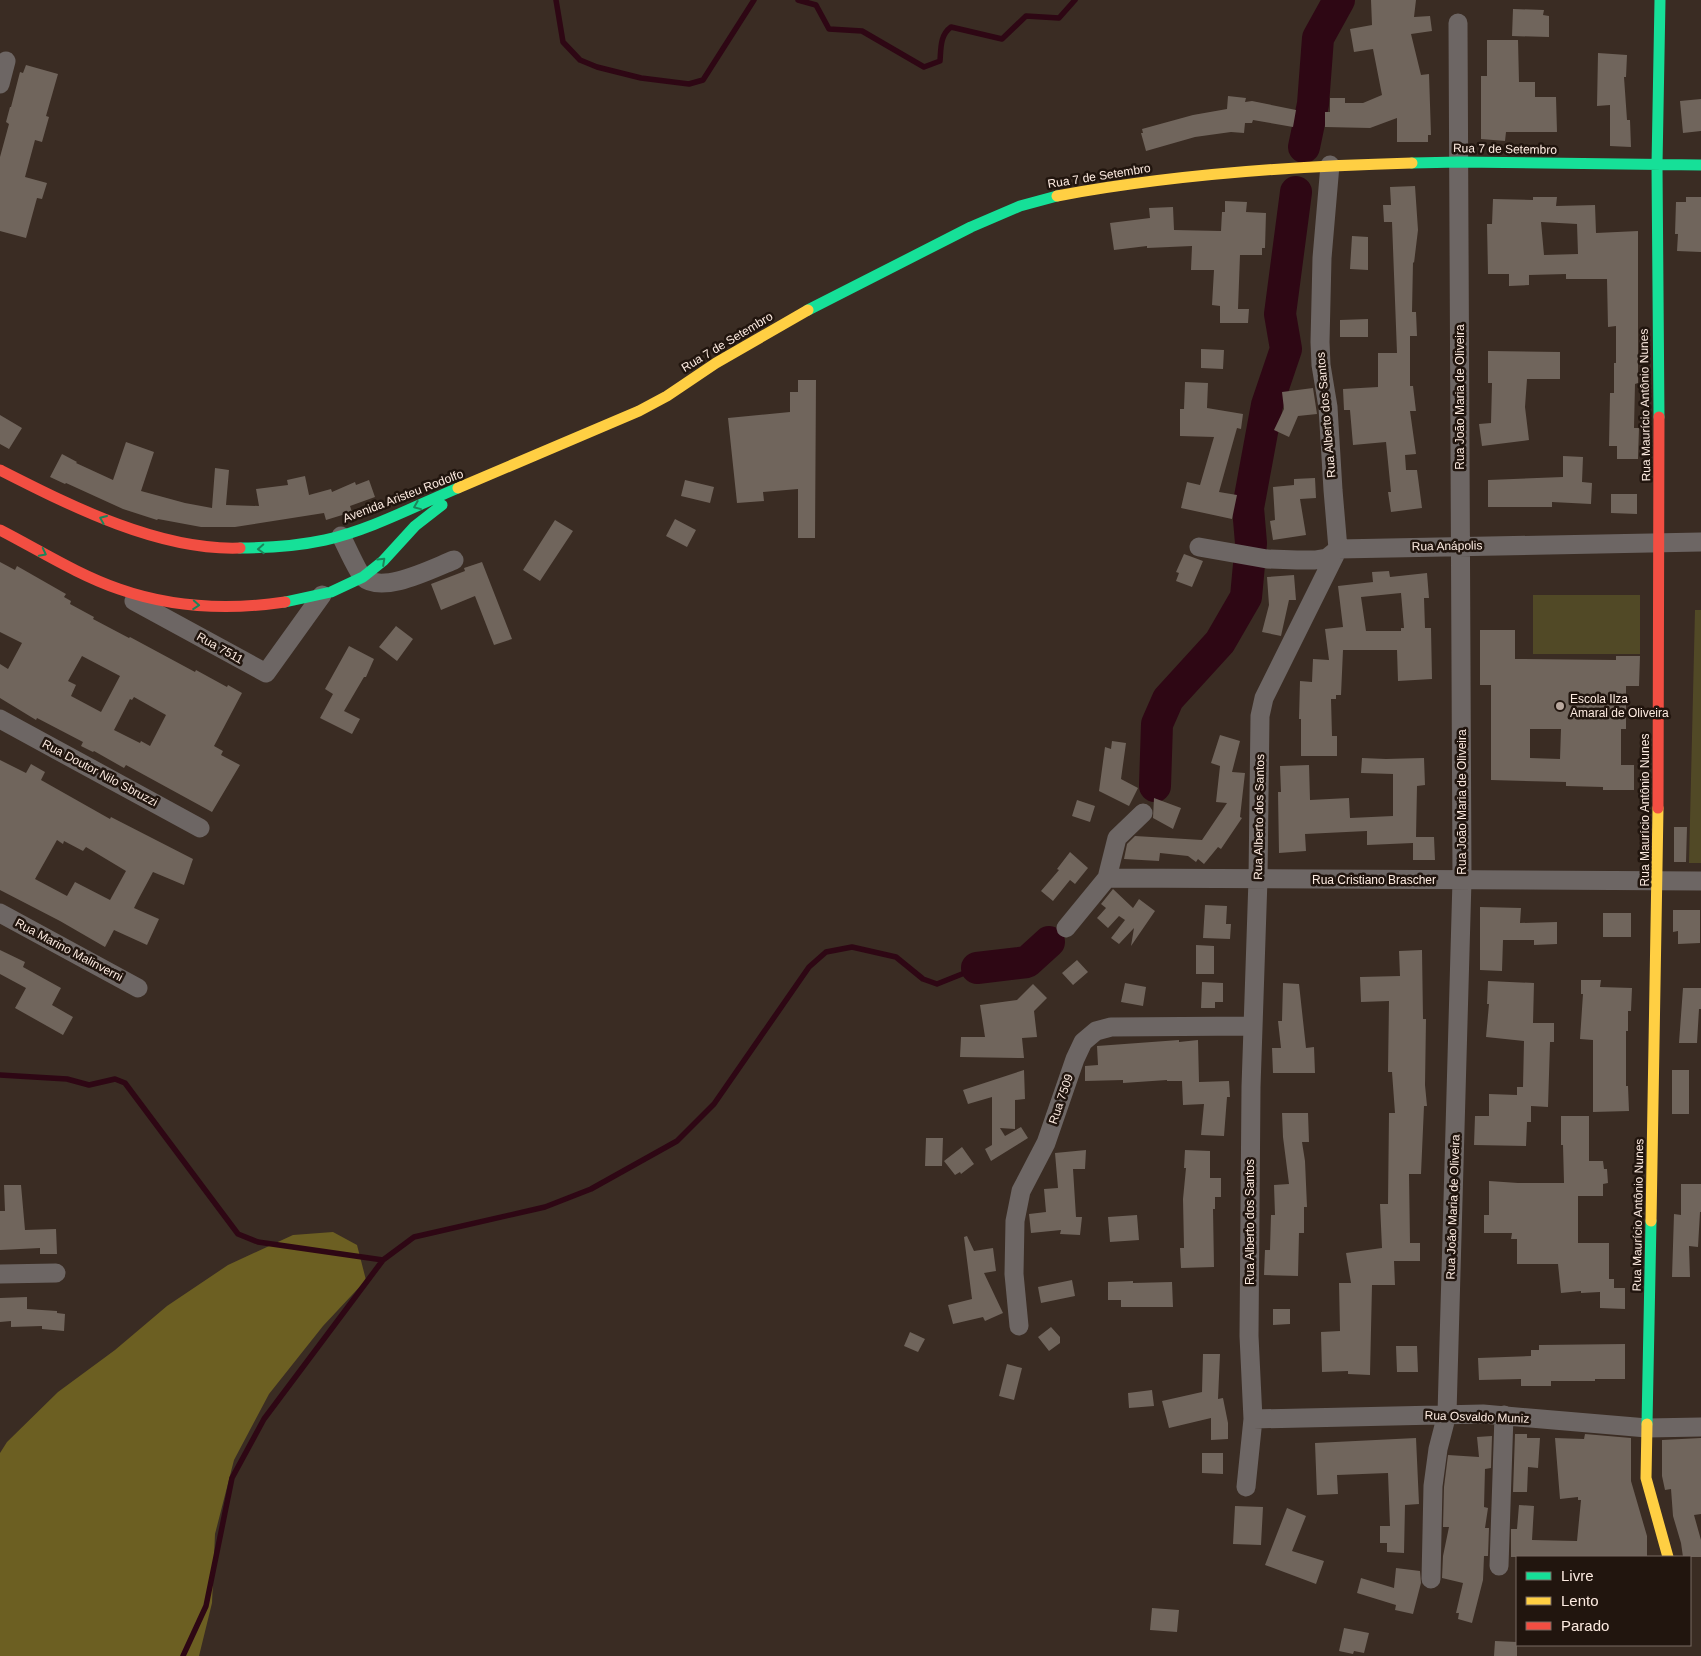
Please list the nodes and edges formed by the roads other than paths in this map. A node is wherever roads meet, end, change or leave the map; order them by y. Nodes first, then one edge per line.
1 (1660, 0) edge
2 (1458, 24) dead end
3 (6, 61) dead end
4 (0, 84) edge
5 (1460, 162) junction
6 (1330, 165) junction
7 (1657, 165) junction
8 (1701, 165) edge
9 (0, 470) edge
10 (478, 482) junction
11 (0, 530) edge
12 (340, 536) junction
13 (1660, 542) junction
14 (1701, 542) edge
15 (1199, 546) dead end
16 (1460, 546) junction
17 (1338, 549) junction
18 (454, 560) dead end
19 (89, 576) junction
20 (362, 577) junction
21 (322, 595) junction
22 (0, 719) edge
23 (1143, 813) dead end
24 (200, 828) dead end
25 (1107, 878) junction
26 (1258, 879) junction
27 (1462, 880) junction
28 (1658, 881) junction
29 (1701, 881) edge
30 (0, 913) edge
31 (1066, 928) dead end
32 (138, 988) dead end
33 (1253, 1026) junction
34 (56, 1273) dead end
35 (0, 1274) edge
36 (1020, 1326) dead end
37 (1447, 1414) junction
38 (1504, 1415) junction
39 (1253, 1419) junction
40 (1701, 1426) edge
41 (1647, 1428) junction
42 (1246, 1487) dead end
43 (1668, 1556) edge
44 (1499, 1566) dead end
45 (1431, 1579) dead end

1 - 7 street, Rua Maurício Antônio Nunes
2 - 5 street, Rua João Maria de Oliveira
3 - 4 street
5 - 6 street, Rua 7 de Setembro
5 - 7 street, Rua 7 de Setembro
5 - 16 street, Rua João Maria de Oliveira
6 - 10 street, Rua 7 de Setembro
6 - 17 street, Rua Alberto dos Santos
7 - 8 street, Rua 7 de Setembro
7 - 13 street, Rua Maurício Antônio Nunes
12 -> 9 street, Avenida Aristeu Rodolfo
10 -> 12 street, Avenida Aristeu Rodolfo
20 -> 10 street, Avenida Aristeu Rodolfo
11 -> 19 street, Avenida Aristeu Rodolfo
12 - 20 street
13 - 14 street, Rua Anápolis
13 - 16 street, Rua Anápolis
13 - 28 street, Rua Maurício Antônio Nunes
15 - 17 street, Rua Anápolis
16 - 17 street, Rua Anápolis
16 - 27 street, Rua João Maria de Oliveira
17 - 26 street, Rua Alberto dos Santos
18 - 20 street
19 -> 21 street, Avenida Aristeu Rodolfo
19 - 21 street, Rua 7511
20 - 21 street, Avenida Aristeu Rodolfo
22 - 24 street, Rua Doutor Nilo Sbruzzi
23 - 25 street
25 - 26 street, Rua Cristiano Brascher
25 - 31 street
26 - 27 street, Rua Cristiano Brascher
26 - 33 street, Rua Alberto dos Santos
27 - 28 street, Rua Cristiano Brascher
27 - 37 street, Rua João Maria de Oliveira
28 - 29 street, Rua Cristiano Brascher
28 - 41 street, Rua Maurício Antônio Nunes
30 - 32 street, Rua Marino Malinverni
33 - 36 street, Rua 7509
33 - 39 street, Rua Alberto dos Santos
34 - 35 street
37 - 38 street, Rua Osvaldo Muniz
37 - 39 street, Rua Osvaldo Muniz
37 - 45 street, Rua João Maria de Oliveira
38 - 41 street, Rua Osvaldo Muniz
38 - 44 street
39 - 42 street, Rua Alberto dos Santos
40 - 41 street, Rua Osvaldo Muniz
41 - 43 street, Rua Maurício Antônio Nunes

